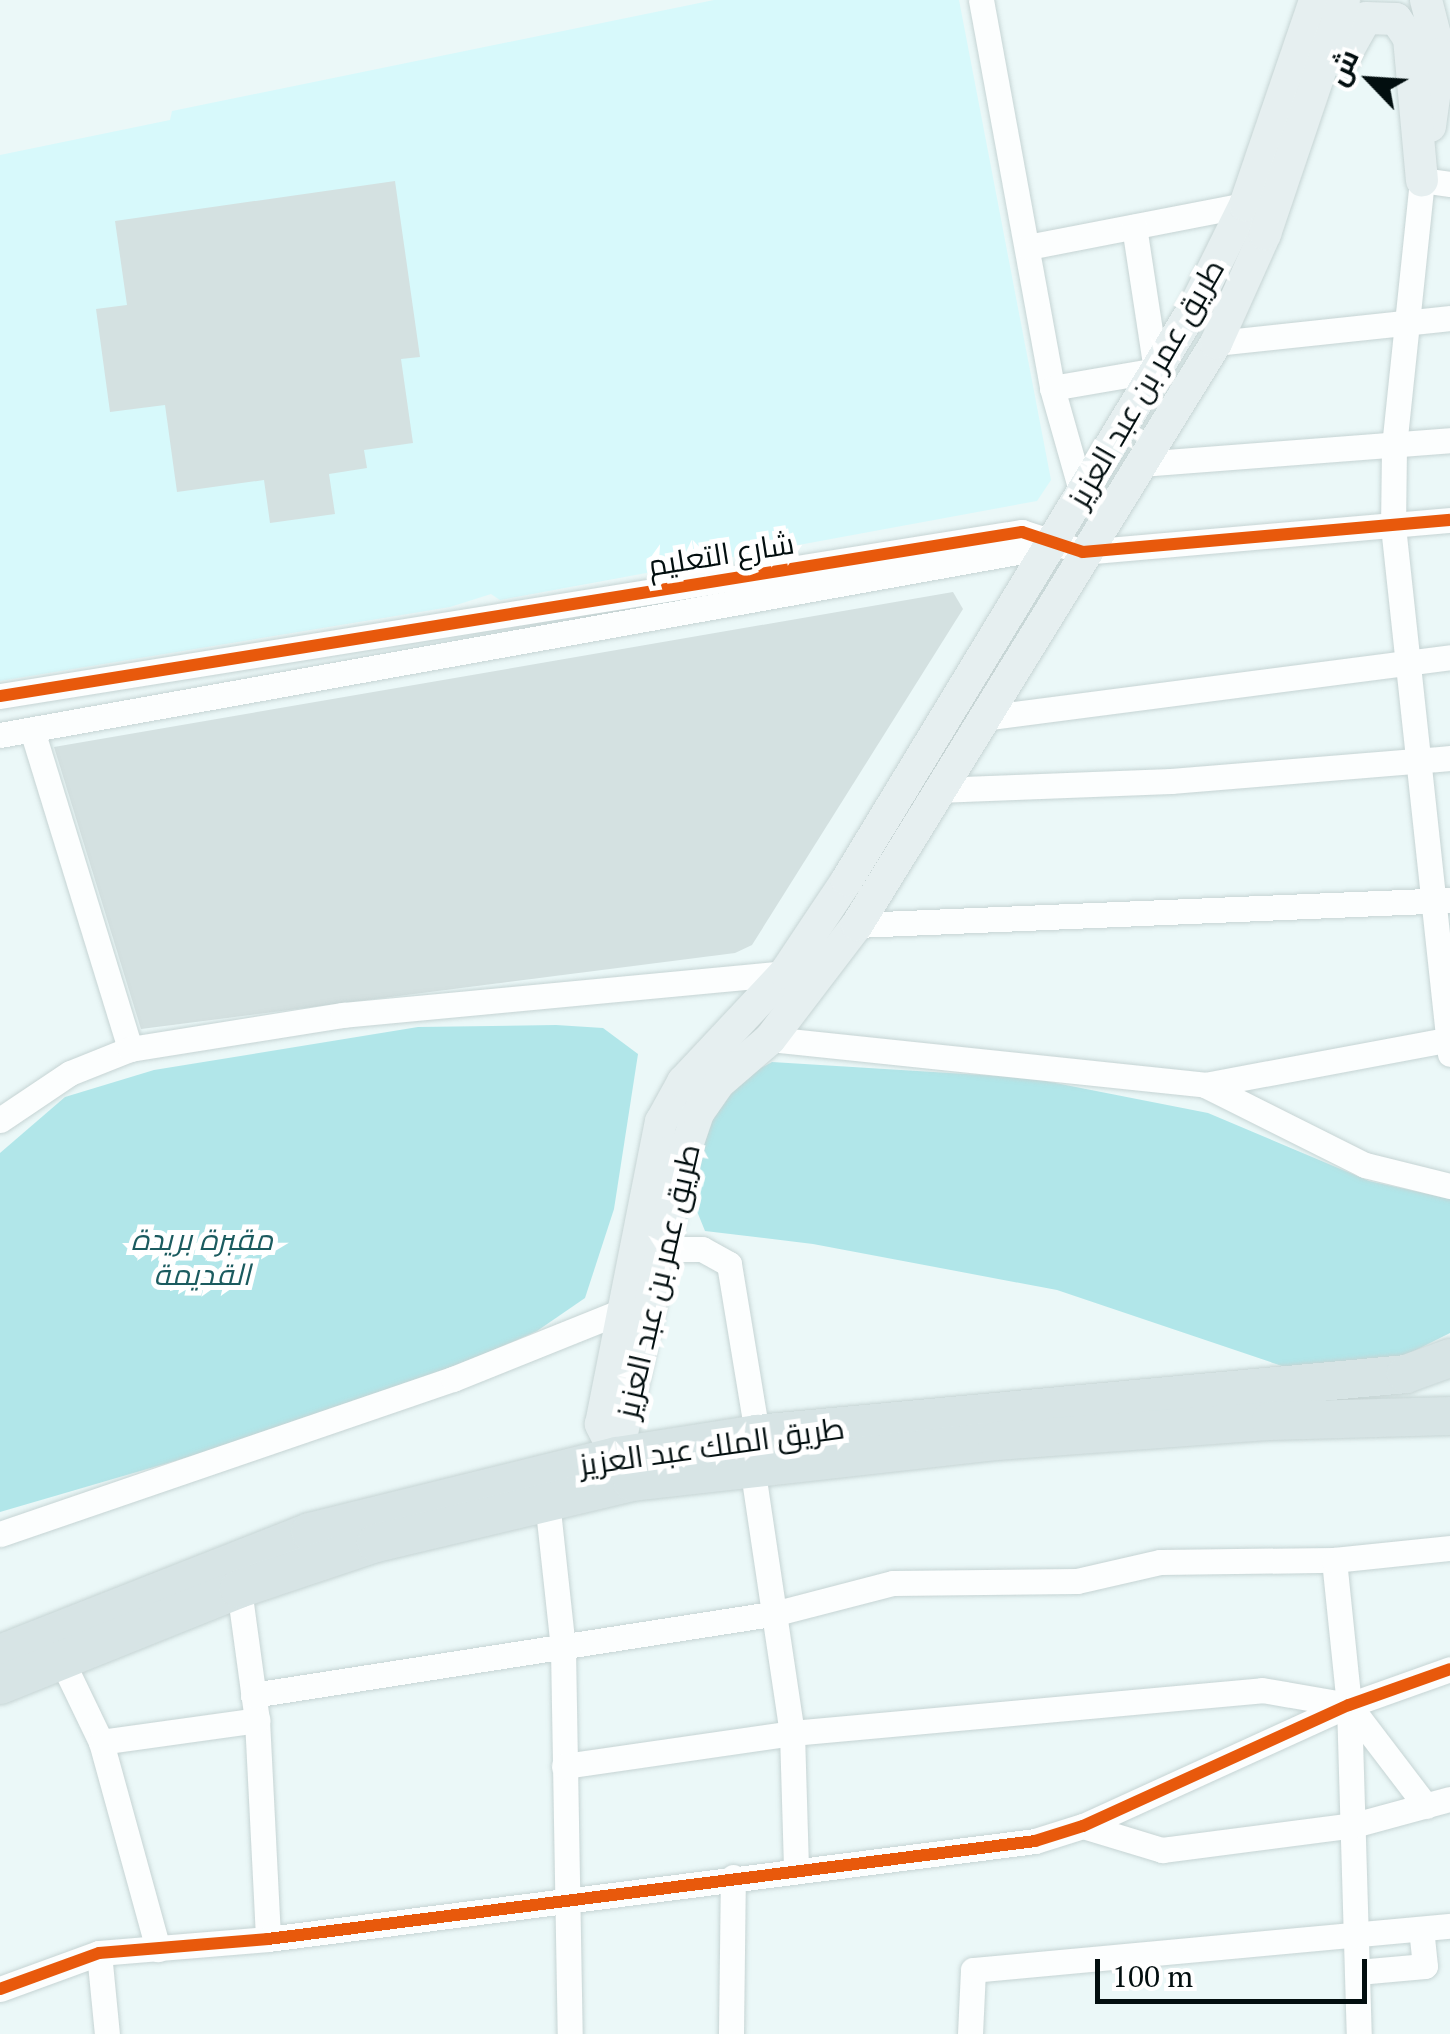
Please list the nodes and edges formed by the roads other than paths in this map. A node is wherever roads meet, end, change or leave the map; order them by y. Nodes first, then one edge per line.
1 (981, 0) edge
2 (1299, 0) edge
3 (1315, 0) edge
4 (1344, 0) edge
5 (1430, 0) edge
6 (1291, 84) junction
7 (1436, 182) edge
8 (1245, 205) junction
9 (1134, 227) junction
10 (1266, 234) junction
11 (1028, 246) junction
12 (1450, 318) edge
13 (1408, 323) junction
14 (1216, 343) junction
15 (1156, 370) junction
16 (1052, 388) junction
17 (1450, 440) edge
18 (1394, 447) junction
19 (1140, 464) junction
20 (1082, 494) junction
21 (1450, 520) edge
22 (1393, 526) junction
23 (1050, 546) junction
24 (1083, 552) junction
25 (1450, 657) edge
26 (1410, 664) junction
27 (0, 696) edge
28 (983, 718) junction
29 (32, 730) junction
30 (0, 735) edge
31 (1450, 758) edge
32 (1415, 763) junction
33 (936, 790) junction
34 (1440, 901) edge
35 (858, 925) junction
36 (785, 973) junction
37 (770, 1039) junction
38 (1449, 1044) edge
39 (130, 1049) junction
40 (1205, 1085) junction
41 (0, 1120) edge
42 (1450, 1186) edge
43 (665, 1249) junction
44 (620, 1312) junction
45 (1450, 1358) edge
46 (1450, 1416) edge
47 (755, 1450) junction
48 (617, 1456) junction
49 (548, 1501) junction
50 (0, 1534) edge
51 (1450, 1548) edge
52 (1334, 1560) junction
53 (239, 1589) junction
54 (778, 1613) junction
55 (564, 1649) junction
56 (0, 1654) edge
57 (62, 1661) junction
58 (1450, 1669) edge
59 (0, 1685) edge
60 (1349, 1706) junction
61 (255, 1707) junction
62 (792, 1733) junction
63 (102, 1742) junction
64 (564, 1766) junction
65 (1438, 1802) edge
66 (1354, 1825) junction
67 (1083, 1826) junction
68 (796, 1870) junction
69 (734, 1876) junction
70 (565, 1898) junction
71 (1450, 1926) edge
72 (1421, 1930) junction
73 (1358, 1937) junction
74 (268, 1939) junction
75 (158, 1948) junction
76 (99, 1954) junction
77 (1358, 1972) junction
78 (0, 1990) edge
79 (106, 2034) edge
80 (570, 2034) edge
81 (731, 2034) edge
82 (970, 2034) edge
83 (1359, 2034) edge

1 - 11 street
2 - 6 main road
3 - 6 main road, طريق عمر بن عبد العزيز
4 - 10 main road, طريق عمر بن عبد العزيز
5 - 7 main road
6 - 8 main road, طريق عمر بن عبد العزيز
7 - 10 main road
7 - 13 street
8 - 9 street
8 - 15 main road, طريق عمر بن عبد العزيز
9 - 11 street
9 - 15 street
10 - 14 main road, طريق عمر بن عبد العزيز
11 - 16 street
12 - 13 street
13 - 14 street
13 - 18 street
14 - 19 main road, طريق عمر بن عبد العزيز
15 - 16 street
15 - 20 main road, طريق عمر بن عبد العزيز
16 - 20 street
17 - 18 street
18 - 19 street
18 - 22 street
19 - 24 main road, طريق عمر بن عبد العزيز
20 - 23 main road, طريق عمر بن عبد العزيز
21 - 22 street, شارع التعليم
22 - 24 street, شارع التعليم
22 - 26 street
23 - 24 street, شارع التعليم
23 - 27 street, شارع التعليم
23 - 29 street, شارع التعليم
23 - 36 main road, طريق عمر بن عبد العزيز
24 - 28 main road, طريق عمر بن عبد العزيز
25 - 26 street
26 - 28 street
26 - 32 street
28 - 33 main road, طريق عمر بن عبد العزيز
29 - 30 street, شارع التعليم
29 - 39 street
31 - 32 street
32 - 33 street
32 - 34 street
33 - 35 main road, طريق عمر بن عبد العزيز
34 - 35 street
34 - 38 street
35 - 37 main road, طريق عمر بن عبد العزيز
36 - 39 street
36 - 44 main road, طريق عمر بن عبد العزيز
37 - 40 street
37 - 43 main road, طريق عمر بن عبد العزيز
38 - 40 street
39 - 41 street
40 - 42 street
43 - 47 street
43 - 48 main road, طريق عمر بن عبد العزيز
44 - 48 main road, طريق عمر بن عبد العزيز
44 - 50 street
45 - 47 highway, طريق الملك عبد العزيز
46 - 47 highway, طريق الملك عبد العزيز
47 - 48 highway, طريق الملك عبد العزيز
47 - 49 highway, طريق الملك عبد العزيز
47 - 54 street
48 - 56 highway, طريق الملك عبد العزيز
49 - 53 highway, طريق الملك عبد العزيز
49 - 55 street
51 - 52 street
52 - 54 street
52 - 60 street
53 - 57 highway, طريق الملك عبد العزيز
53 - 61 street
54 - 55 street
54 - 62 street
55 - 61 street
55 - 64 street
57 - 59 highway, طريق الملك عبد العزيز
57 - 63 street
58 - 60 street
60 - 62 street
60 - 65 street
60 - 66 street
60 - 67 street
61 - 63 street
61 - 74 street
62 - 64 street
62 - 68 street
63 - 75 street
64 - 70 street
65 - 66 street
66 - 67 street
66 - 73 street
67 - 68 street
68 - 69 street
69 - 70 street
69 - 81 street
70 - 74 street
70 - 80 street
71 - 72 street
72 - 73 street
72 - 77 street
73 - 77 street
73 - 82 street
74 - 75 street
75 - 76 street
76 - 78 street
76 - 79 street
77 - 83 street

